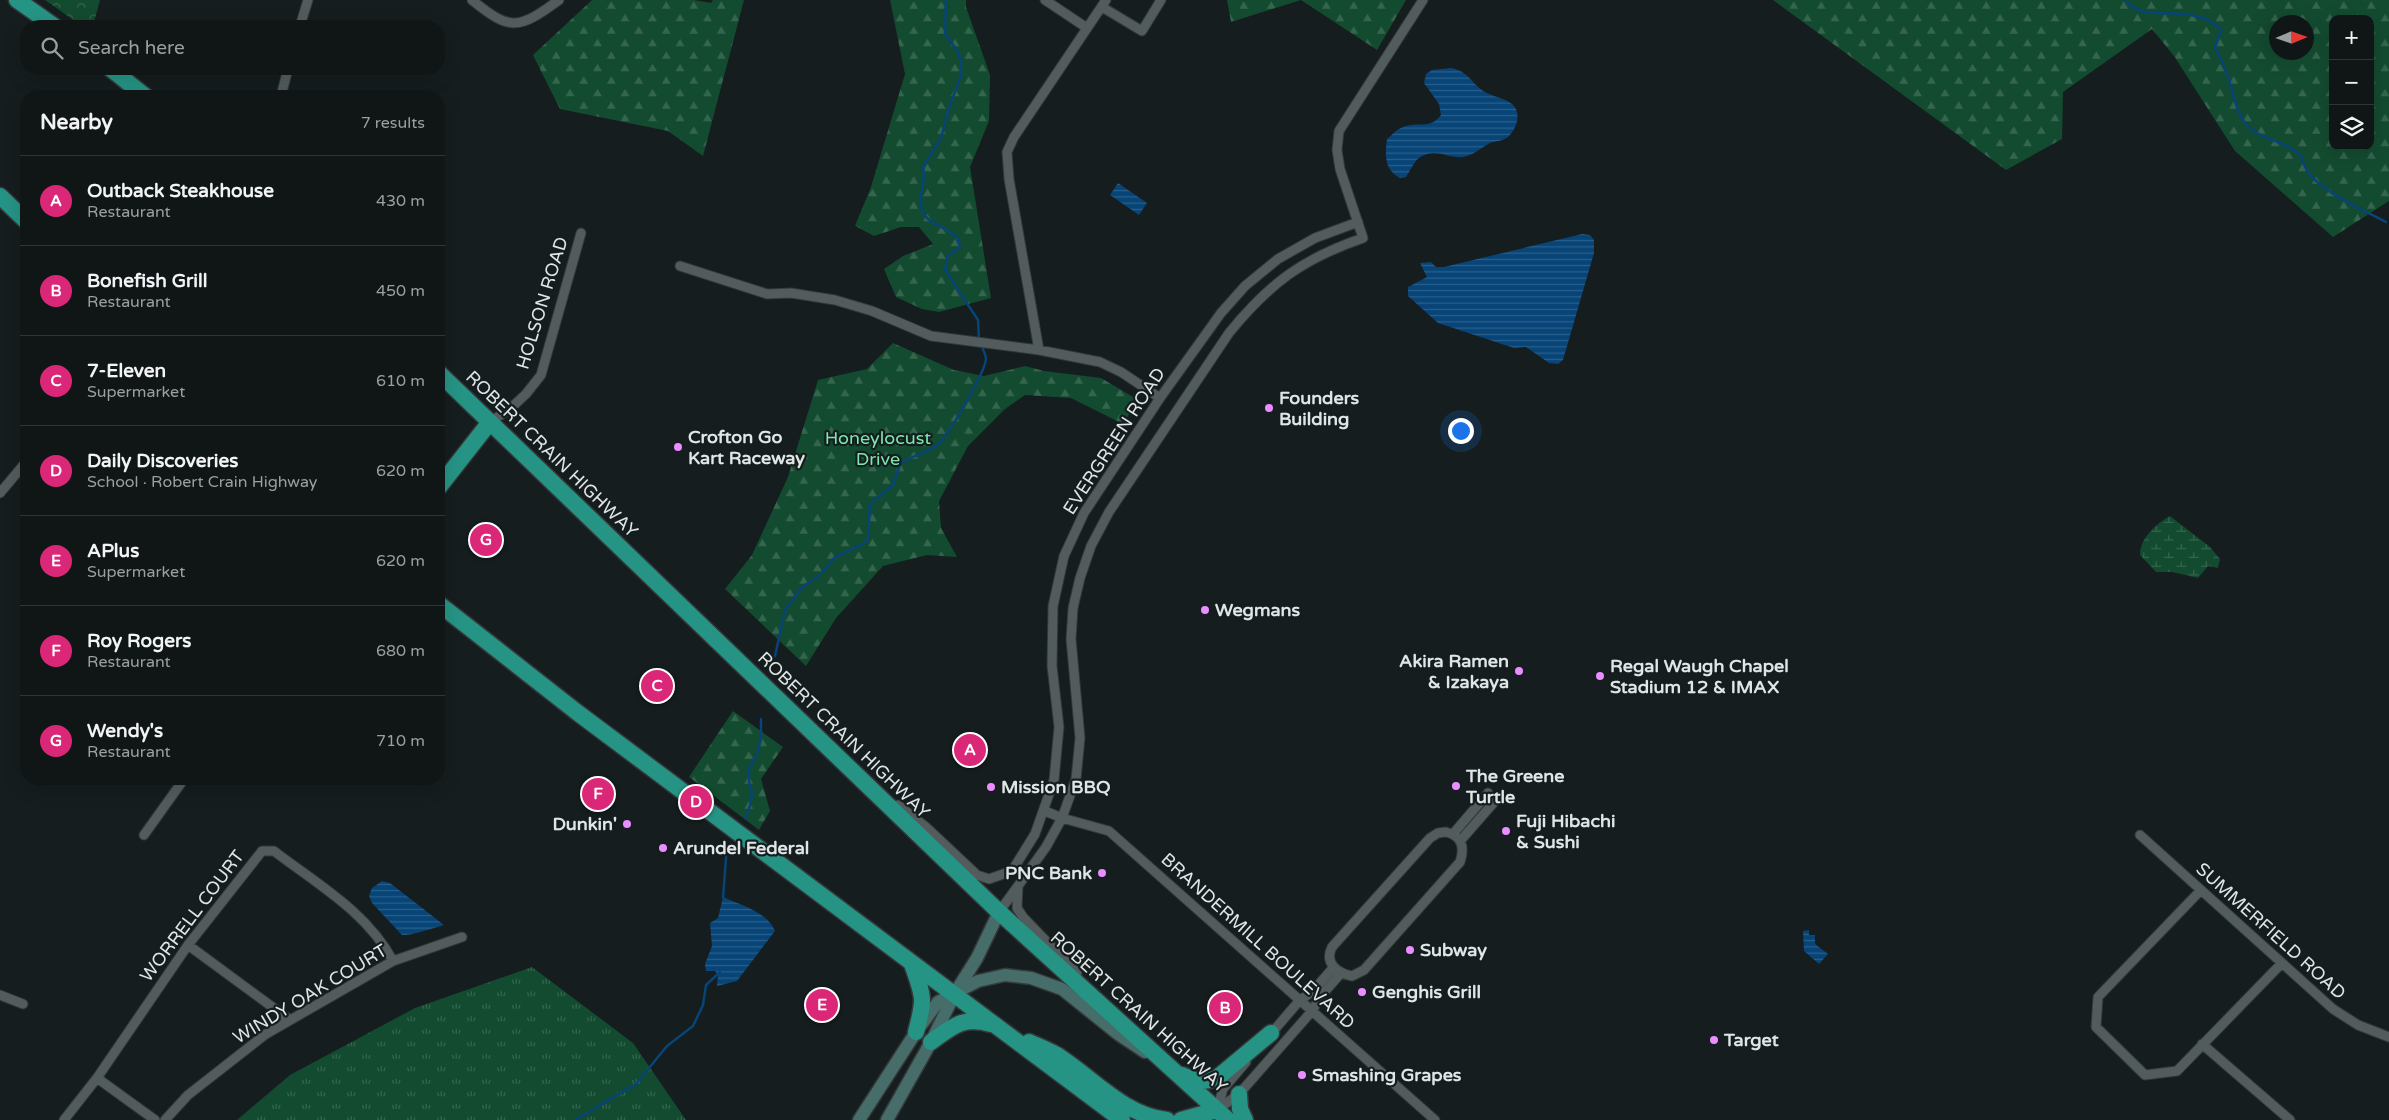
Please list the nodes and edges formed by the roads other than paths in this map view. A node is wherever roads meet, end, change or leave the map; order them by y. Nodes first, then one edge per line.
1 (17, 0) edge
2 (308, 0) edge
3 (472, 0) edge
4 (559, 0) edge
5 (1045, 0) edge
6 (1161, 0) edge
7 (1423, 0) edge
8 (1104, 4) edge
9 (45, 20) edge
10 (302, 20) edge
11 (1087, 28) junction
12 (119, 75) edge
13 (286, 75) edge
14 (138, 90) edge
15 (282, 90) edge
16 (0, 196) edge
17 (20, 215) edge
18 (1358, 222) junction
19 (580, 233) dead end
20 (680, 266) dead end
21 (1039, 350) junction
22 (445, 379) edge
23 (1160, 398) junction
24 (490, 422) junction
25 (20, 469) edge
26 (445, 479) edge
27 (0, 493) edge
28 (445, 609) edge
29 (845, 763) junction
30 (180, 785) edge
31 (1488, 793) dead end
32 (1496, 800) dead end
33 (1045, 811) junction
34 (1062, 818) junction
35 (1453, 834) junction
36 (144, 835) dead end
37 (2140, 835) dead end
38 (1461, 840) junction
39 (1018, 886) junction
40 (2201, 890) junction
41 (999, 912) junction
42 (462, 937) dead end
43 (188, 945) junction
44 (393, 961) junction
45 (2282, 963) junction
46 (912, 964) junction
47 (1337, 970) junction
48 (954, 993) junction
49 (0, 996) edge
50 (1300, 1000) junction
51 (23, 1004) dead end
52 (1312, 1011) junction
53 (290, 1020) junction
54 (995, 1025) junction
55 (916, 1032) junction
56 (1271, 1033) junction
57 (2389, 1037) edge
58 (1136, 1038) junction
59 (931, 1042) junction
60 (2202, 1044) junction
61 (1168, 1067) junction
62 (97, 1078) junction
63 (1239, 1094) junction
64 (1219, 1117) edge
65 (64, 1120) edge
66 (155, 1120) edge
67 (165, 1120) edge
68 (859, 1120) edge
69 (886, 1120) edge
70 (1122, 1120) edge
71 (1167, 1120) edge
72 (1181, 1120) edge
73 (1246, 1120) edge
74 (1435, 1120) edge
75 (2290, 1120) edge

1 - 9 highway
2 - 10 street
3 - 4 street
5 - 11 street
6 - 8 street
7 - 18 street, EVERGREEN ROAD
8 - 11 street
11 - 21 street
12 - 14 highway
13 - 15 street
16 - 17 highway
18 - 23 street, EVERGREEN ROAD
18 - 34 street, EVERGREEN ROAD
19 - 24 street, HOLSON ROAD
20 - 21 street
21 - 23 street
22 - 24 highway, ROBERT CRAIN HIGHWAY
23 - 33 street, EVERGREEN ROAD
24 - 26 highway
24 - 29 highway, ROBERT CRAIN HIGHWAY
25 - 27 street
28 - 46 highway
29 - 33 street, EVERGREEN ROAD
29 - 41 highway, ROBERT CRAIN HIGHWAY
30 - 36 street
31 - 35 street
32 - 38 street
33 - 34 street, BRANDERMILL BOULEVARD
34 - 39 street, EVERGREEN ROAD
34 - 50 street, BRANDERMILL BOULEVARD
35 - 38 street
35 - 47 street
37 - 40 street, SUMMERFIELD ROAD
38 - 47 street
39 - 41 street, EVERGREEN ROAD
39 - 58 street
40 - 45 street, SUMMERFIELD ROAD
40 - 60 street
41 - 48 street
41 - 58 highway, ROBERT CRAIN HIGHWAY
42 - 44 street, WINDY OAK COURT
43 - 44 street, WORRELL COURT
43 - 53 street
43 - 62 street, WORRELL COURT
44 - 53 street, WINDY OAK COURT
45 - 57 street, SUMMERFIELD ROAD
45 - 60 street
46 - 48 highway
46 - 55 highway
47 - 50 street
47 - 52 street
48 - 54 highway
48 - 55 street
48 - 59 street
48 - 61 street
49 - 51 street
50 - 52 street, BRANDERMILL BOULEVARD
50 - 56 street
52 - 63 street
52 - 74 street, BRANDERMILL BOULEVARD
53 - 67 street, WINDY OAK COURT
54 - 59 highway
54 - 70 highway
54 - 71 highway
55 - 68 street
56 - 61 highway
56 - 64 street
58 - 61 highway, ROBERT CRAIN HIGHWAY
59 - 69 street
60 - 75 street
61 - 64 highway, ROBERT CRAIN HIGHWAY
62 - 65 street, WORRELL COURT
62 - 66 street
63 - 64 street
63 - 73 highway
64 - 72 highway

